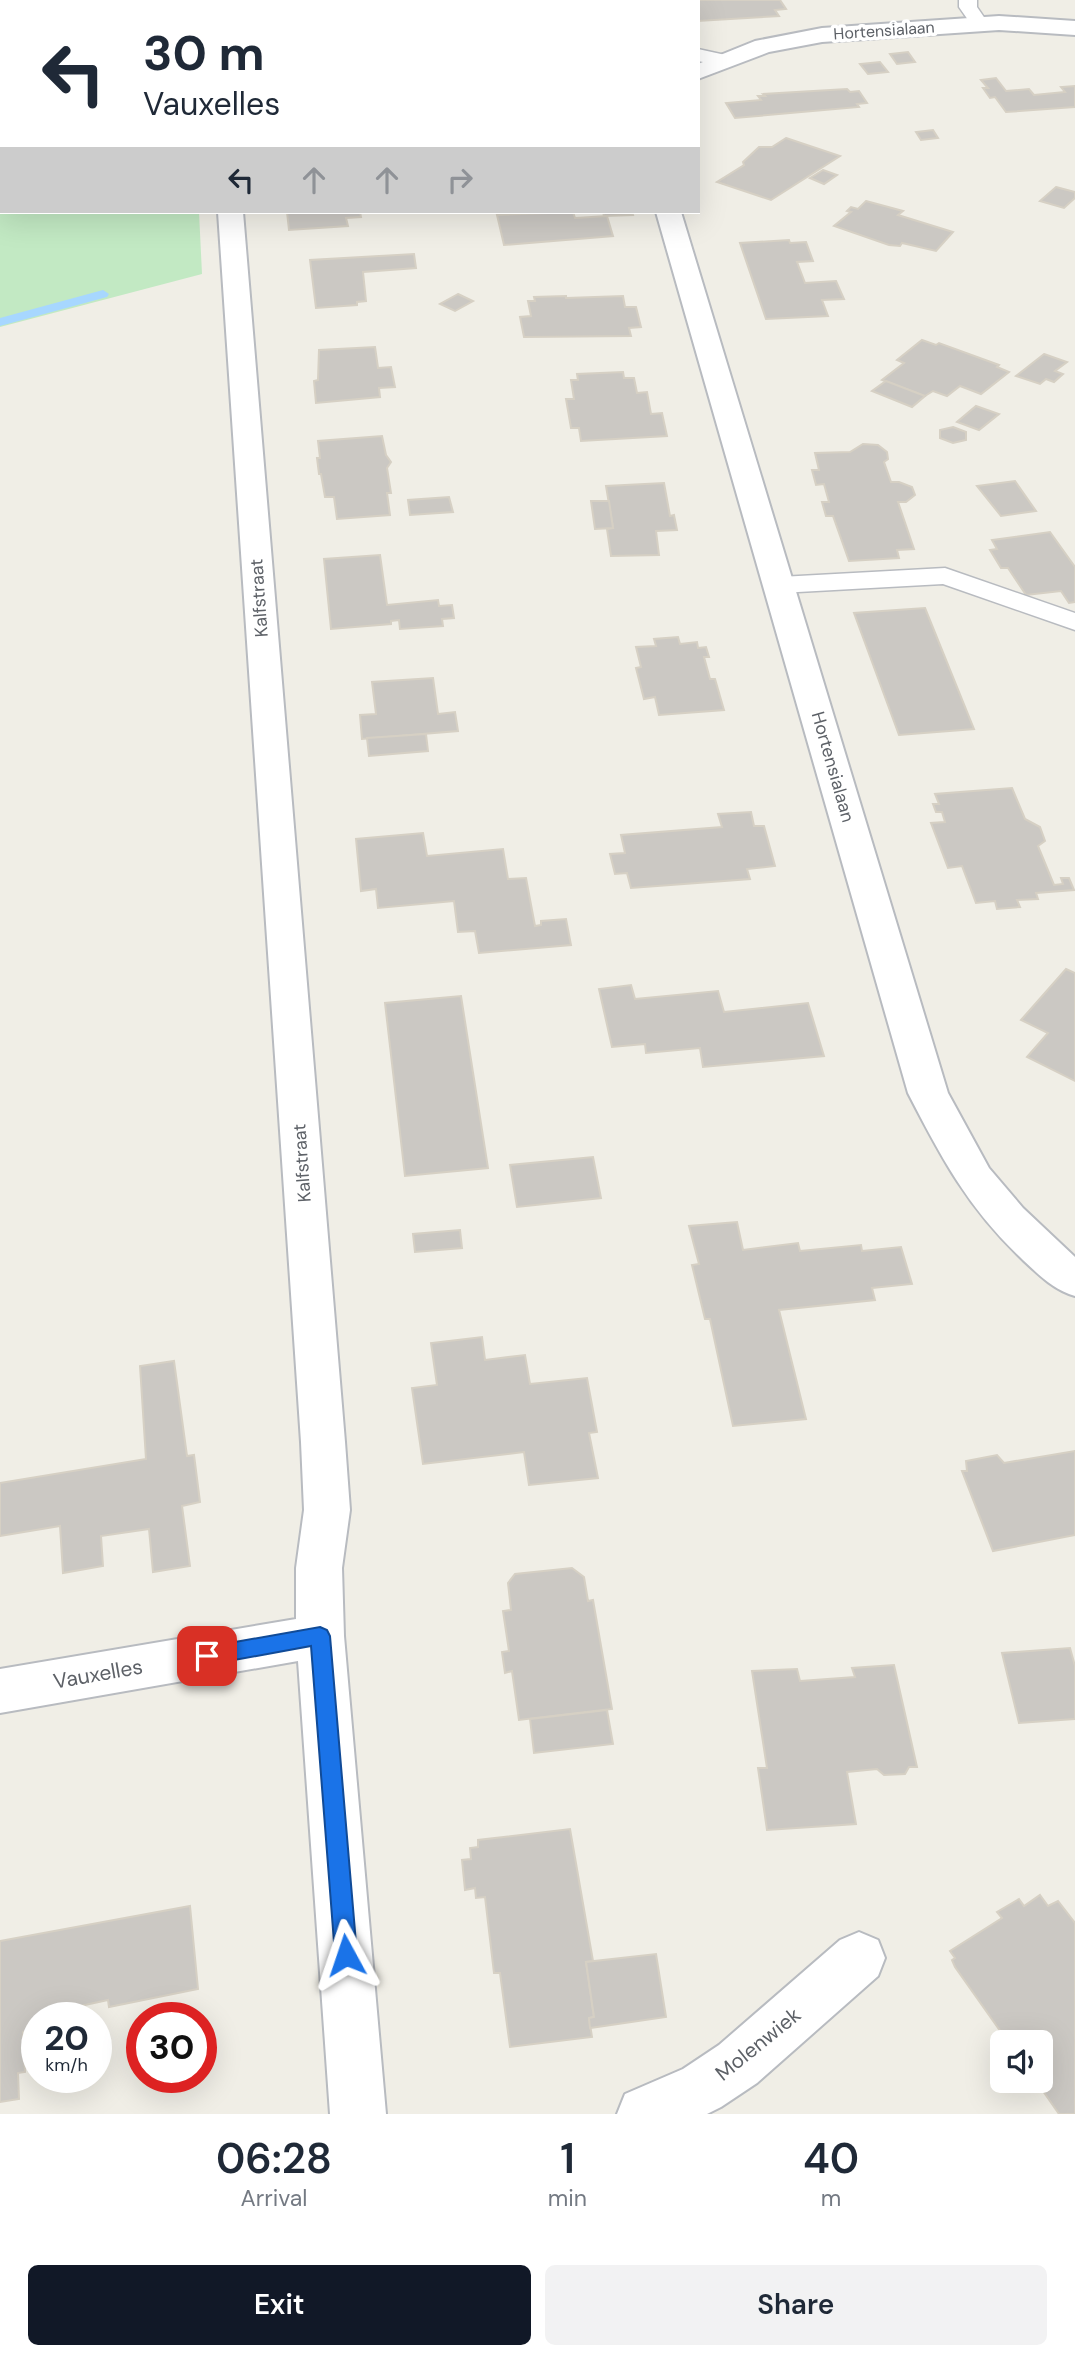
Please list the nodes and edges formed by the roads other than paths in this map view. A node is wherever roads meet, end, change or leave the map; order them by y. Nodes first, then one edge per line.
1 (968, 0) edge
2 (979, 23) junction
3 (1075, 29) edge
4 (700, 55) edge
5 (723, 60) junction
6 (700, 71) edge
7 (230, 214) edge
8 (669, 214) edge
9 (780, 585) junction
10 (1075, 622) edge
11 (1075, 1280) edge
12 (320, 1636) junction
13 (0, 1691) edge
14 (859, 1958) dead end
15 (359, 2114) edge
16 (645, 2114) edge

1 - 2 lane
2 - 3 street, Hortensialaan
2 - 5 street, Hortensialaan
4 - 5 lane
5 - 6 street, Hortensialaan
7 - 12 street, Kalfstraat
8 - 9 street, Hortensialaan
9 - 10 lane
9 - 11 street, Hortensialaan
12 - 13 street, Vauxelles
12 - 15 street, Kalfstraat
14 - 16 street, Molenwiek

